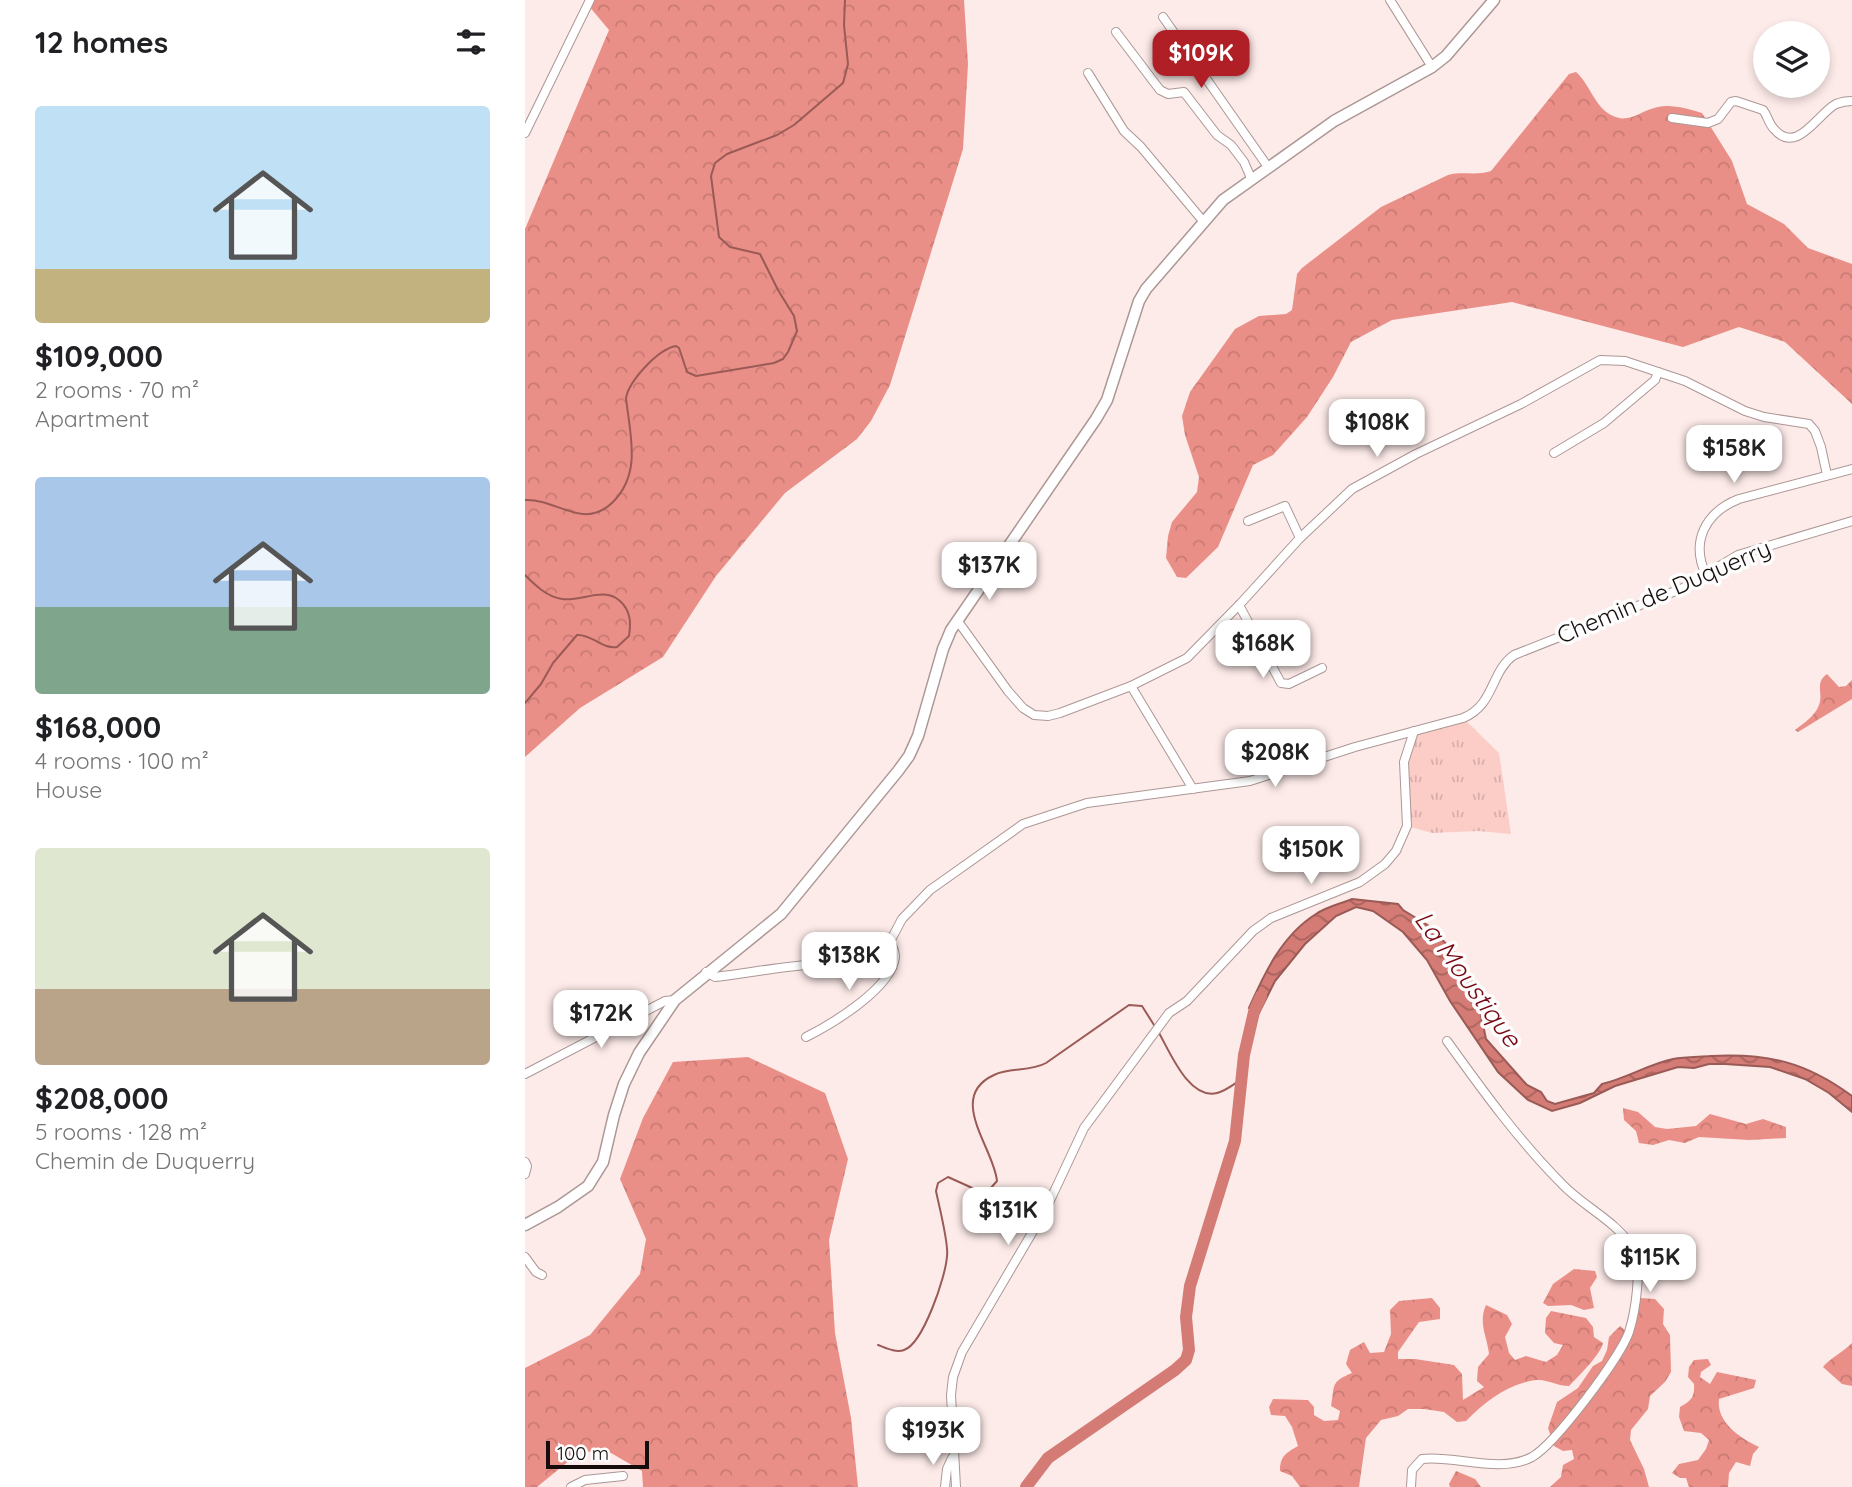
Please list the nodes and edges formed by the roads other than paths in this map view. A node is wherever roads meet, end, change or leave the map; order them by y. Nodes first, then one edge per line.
1 (590, 0) edge
2 (1390, 0) edge
3 (1494, 0) edge
4 (1163, 16) dead end
5 (1116, 32) dead end
6 (1433, 67) junction
7 (1088, 73) dead end
8 (1852, 101) edge
9 (1672, 118) dead end
10 (525, 134) edge
11 (1268, 167) junction
12 (1251, 178) junction
13 (1203, 222) junction
14 (1658, 372) junction
15 (1554, 453) dead end
16 (1852, 469) edge
17 (1827, 475) junction
18 (1248, 521) dead end
19 (1852, 521) edge
20 (1300, 538) junction
21 (1706, 575) junction
22 (1239, 606) junction
23 (957, 620) junction
24 (1322, 668) dead end
25 (1131, 686) junction
26 (1414, 731) junction
27 (1193, 789) junction
28 (890, 941) junction
29 (706, 972) junction
30 (675, 1000) junction
31 (806, 1037) dead end
32 (1447, 1041) dead end
33 (525, 1074) edge
34 (525, 1162) edge
35 (525, 1174) edge
36 (525, 1225) edge
37 (525, 1257) edge
38 (542, 1275) dead end
39 (953, 1455) junction
40 (623, 1476) dead end
41 (571, 1487) edge
42 (946, 1487) edge
43 (956, 1487) edge
44 (1411, 1487) edge

1 - 10 street
2 - 6 street
3 - 6 street
4 - 11 street
5 - 12 street
6 - 11 street
7 - 13 street
8 - 9 street
11 - 12 street
12 - 13 street
13 - 23 street
14 - 15 street
14 - 17 street
14 - 20 street
16 - 17 street
17 - 21 street
18 - 20 street
19 - 21 street, Chemin de Duquerry
20 - 22 street
21 - 26 street, Chemin de Duquerry
22 - 24 street
22 - 25 street
23 - 25 street
23 - 29 street
25 - 27 street
26 - 27 street, Chemin de Duquerry
26 - 39 street
27 - 28 street, Chemin de Duquerry
28 - 29 street, Chemin de Duquerry
28 - 31 street
29 - 30 street
30 - 33 street
30 - 36 street
32 - 44 street
34 - 35 street
37 - 38 street
39 - 42 street
39 - 43 street
40 - 41 street

